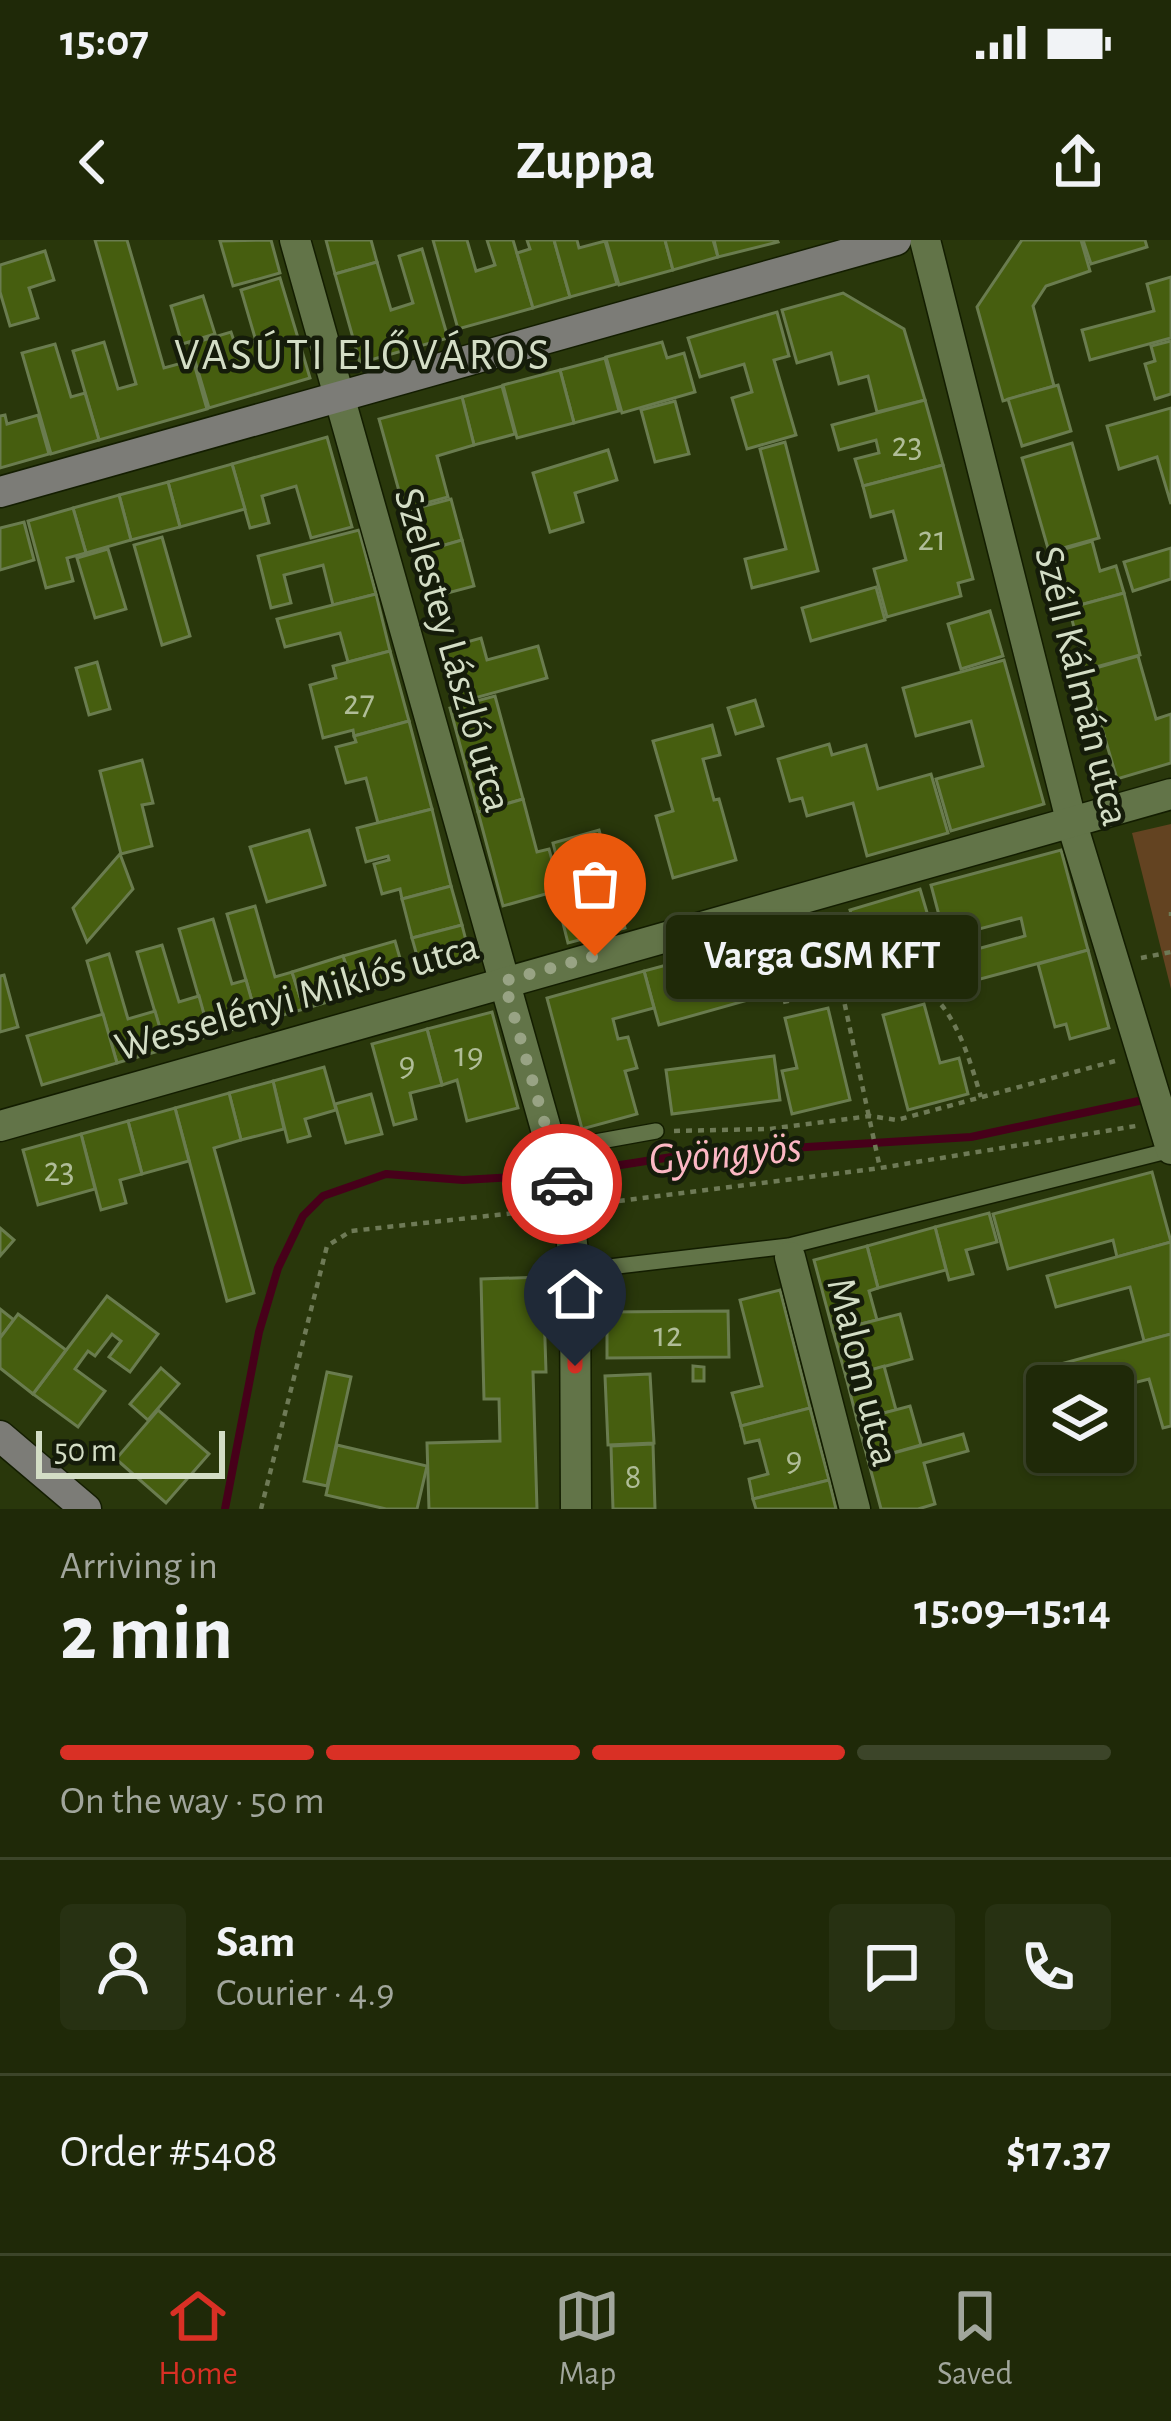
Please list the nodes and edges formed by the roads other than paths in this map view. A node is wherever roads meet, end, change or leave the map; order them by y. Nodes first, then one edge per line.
1 (295, 240) edge
2 (896, 240) edge
3 (926, 240) edge
4 (337, 396) junction
5 (0, 492) edge
6 (1171, 794) edge
7 (1072, 824) junction
8 (504, 981) junction
9 (1163, 1123) edge
10 (0, 1126) edge
11 (656, 1131) road end
12 (559, 1176) junction
13 (790, 1256) dead end
14 (575, 1271) junction
15 (0, 1436) edge
16 (86, 1509) edge
17 (576, 1509) edge
18 (855, 1509) edge

1 - 4 street, Szelestey László utca
2 - 4 street
3 - 7 street, Széll Kálmán utca
4 - 5 street
4 - 8 street, Szelestey László utca
6 - 7 street, Wesselényi Miklós utca
7 - 8 street, Wesselényi Miklós utca
7 - 9 street, Széll Kálmán utca
8 - 10 street, Wesselényi Miklós utca
8 - 12 street, Szelestey László utca
9 - 14 lane
11 - 12 lane
12 - 14 street, Szelestey László utca
13 - 18 street, Malom utca
14 - 17 street, Szelestey László utca
15 - 16 street

